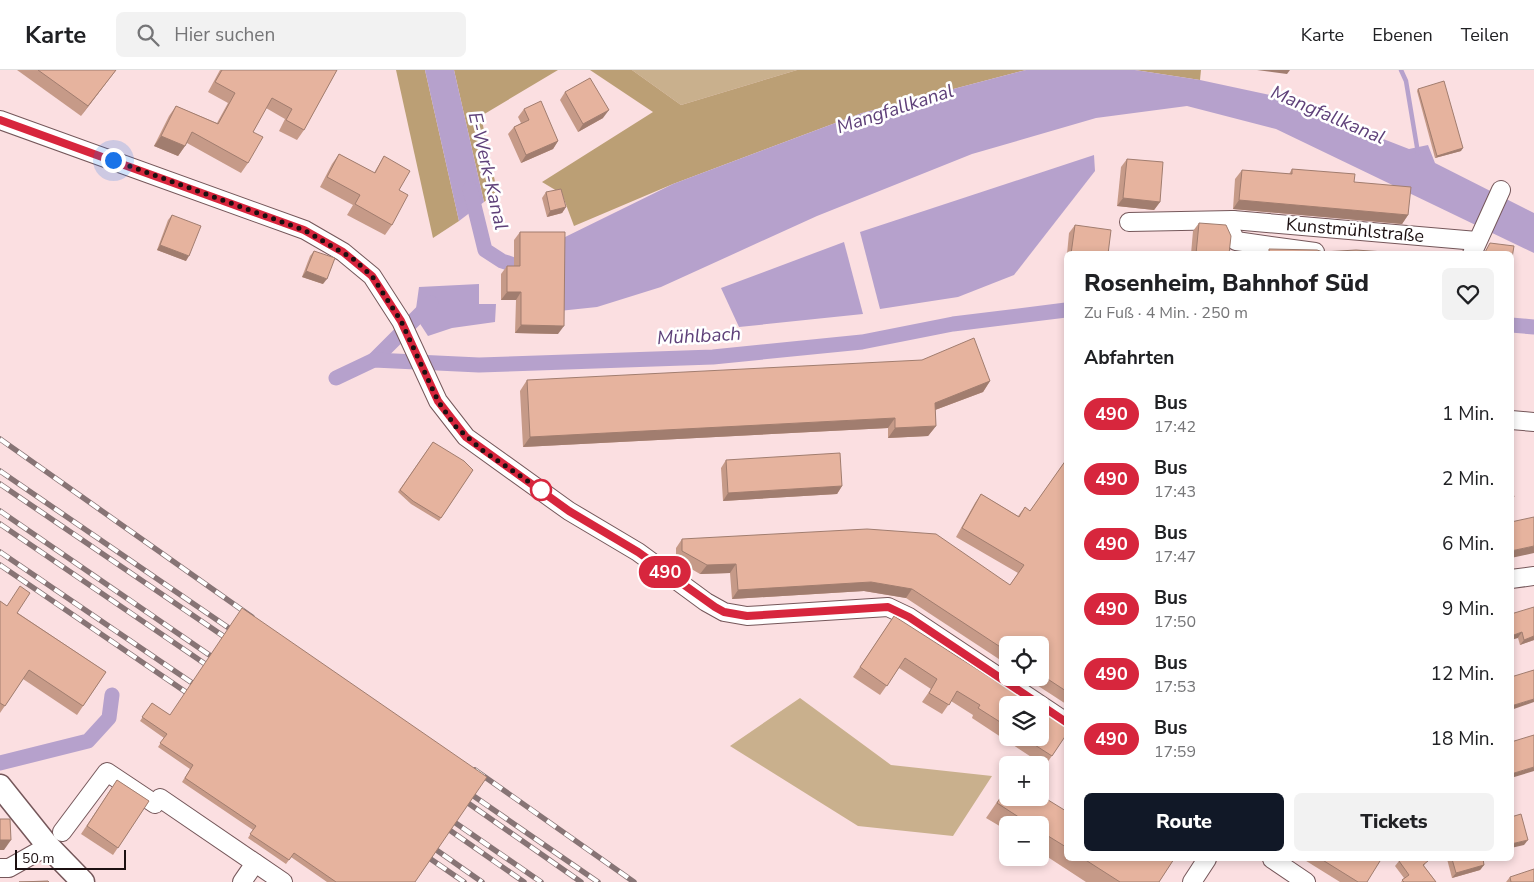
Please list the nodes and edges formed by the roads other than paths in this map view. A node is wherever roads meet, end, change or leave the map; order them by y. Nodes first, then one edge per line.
1 (0, 120) edge
2 (1501, 190) dead end
3 (1233, 220) junction
4 (1129, 222) dead end
5 (1476, 242) edge
6 (1307, 251) edge
7 (1514, 420) edge
8 (1534, 422) edge
9 (1534, 576) edge
10 (1514, 579) edge
11 (1064, 721) edge
12 (0, 786) edge
13 (55, 839) junction
14 (1205, 861) edge
15 (1275, 861) edge
16 (255, 863) junction
17 (0, 868) edge
18 (83, 882) edge
19 (242, 882) edge
20 (283, 882) edge
21 (1192, 882) edge
22 (1306, 882) edge

1 - 11 street
2 - 5 street
3 - 4 street, Kunstmühlstraße
3 - 5 street, Kunstmühlstraße
3 - 6 street, Kunstmühlstraße
7 - 8 street
9 - 10 street
12 - 13 main road
13 - 16 street
13 - 17 street
13 - 18 main road
14 - 21 street
15 - 22 street
16 - 19 street
16 - 20 street

